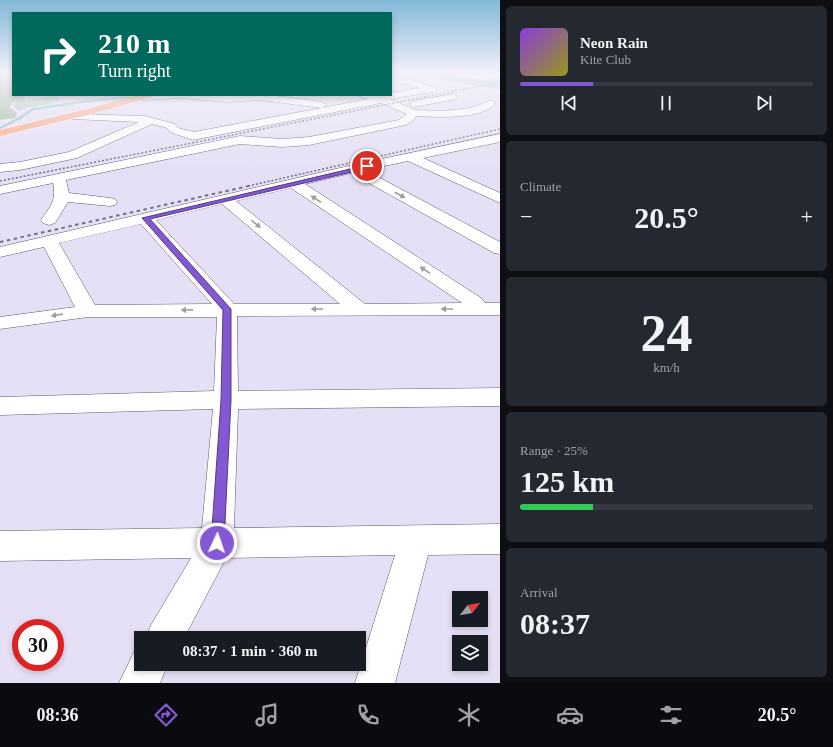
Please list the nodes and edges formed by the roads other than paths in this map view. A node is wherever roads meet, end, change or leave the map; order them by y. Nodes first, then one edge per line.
1 (75, 105) edge
2 (114, 105) edge
3 (325, 105) edge
4 (352, 105) edge
5 (395, 105) edge
6 (425, 105) edge
7 (500, 109) edge
8 (326, 110) junction
9 (407, 110) junction
10 (88, 112) junction
11 (73, 116) junction
12 (150, 121) junction
13 (0, 133) edge
14 (206, 133) junction
15 (500, 138) edge
16 (223, 143) junction
17 (410, 157) junction
18 (0, 168) edge
19 (353, 169) junction
20 (59, 178) junction
21 (293, 183) junction
22 (0, 190) edge
23 (62, 197) junction
24 (500, 199) edge
25 (226, 200) junction
26 (110, 202) dead end
27 (145, 218) junction
28 (49, 220) dead end
29 (50, 241) junction
30 (500, 249) edge
31 (0, 252) edge
32 (227, 309) junction
33 (359, 309) junction
34 (479, 309) junction
35 (500, 309) edge
36 (88, 311) junction
37 (0, 323) edge
38 (500, 397) edge
39 (226, 400) junction
40 (0, 406) edge
41 (416, 540) junction
42 (500, 540) edge
43 (217, 543) junction
44 (0, 546) edge
45 (168, 631) edge
46 (145, 671) edge
47 (139, 683) edge
48 (375, 683) edge

1 - 10 street
2 - 10 main road
3 - 8 street
4 - 8 street
5 - 9 street
6 - 9 street
7 - 9 street
8 - 14 street
9 - 16 street
10 - 11 main road
11 - 12 street
11 - 13 main road
12 - 14 street
12 - 18 street
14 - 16 street
15 - 17 street
16 - 20 street
17 - 19 street
17 - 24 street
19 - 21 street
19 -> 30 street
20 - 22 street
20 - 23 street
21 - 25 street
34 -> 21 street
23 - 26 street
23 - 28 street
25 - 27 street
25 -> 33 street
27 - 29 street
27 - 32 street
29 - 31 street
29 - 36 street
33 -> 32 street
32 -> 36 street
32 - 39 street
34 -> 33 street
34 - 35 street
36 -> 37 street
38 - 39 street
39 - 40 street
39 - 43 street
41 - 42 street
41 - 43 street
41 - 48 street
43 - 44 street
43 - 45 street
46 - 47 street

